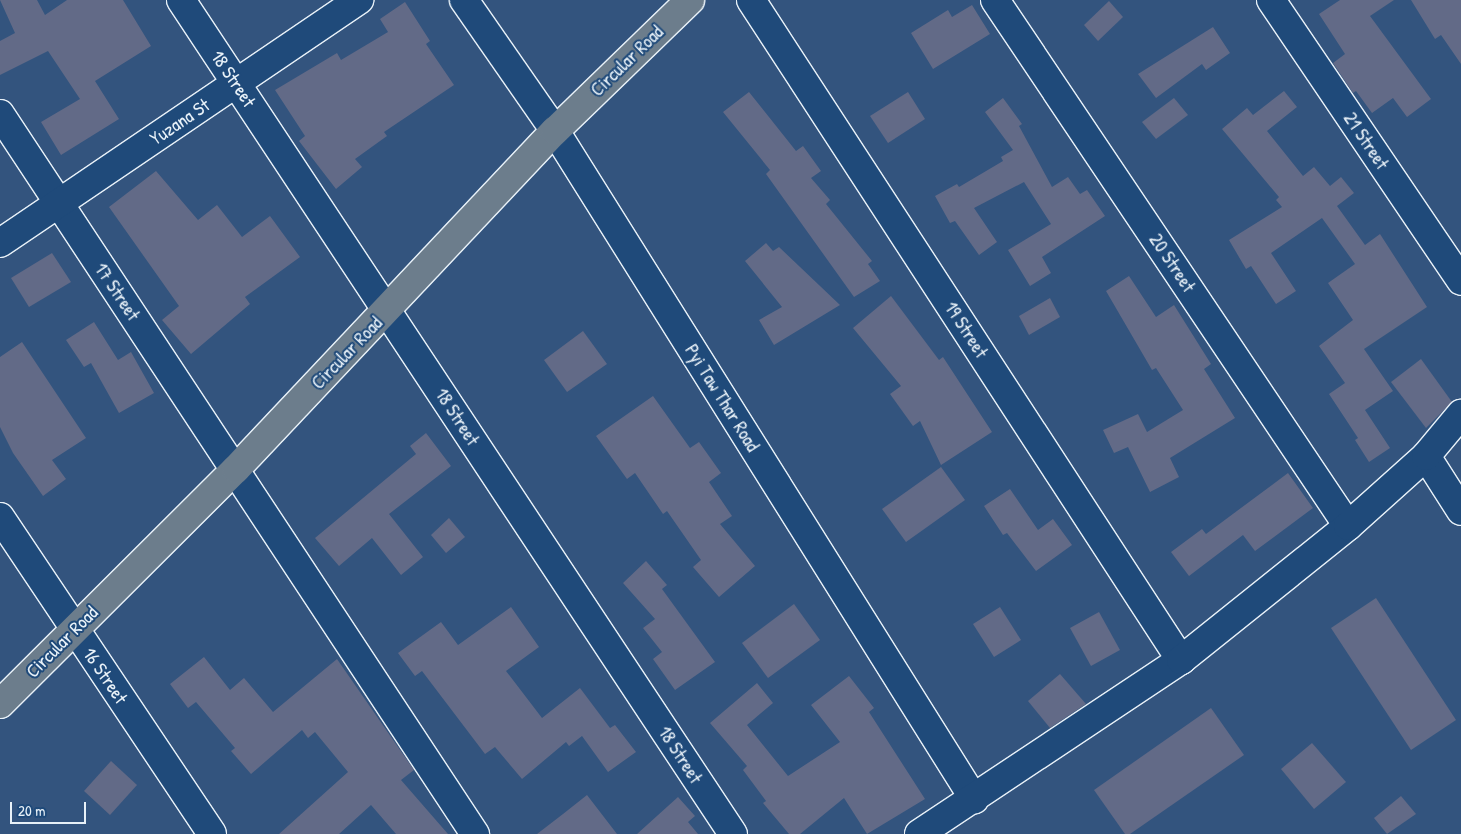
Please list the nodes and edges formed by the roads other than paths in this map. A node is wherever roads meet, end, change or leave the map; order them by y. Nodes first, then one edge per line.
1 (181, 0) edge
2 (359, 0) edge
3 (464, 0) edge
4 (690, 0) edge
5 (751, 0) edge
6 (996, 0) edge
7 (1271, 0) edge
8 (236, 84) junction
9 (0, 114) edge
10 (555, 131) junction
11 (59, 204) junction
12 (0, 243) edge
13 (1461, 281) edge
14 (387, 311) junction
15 (1461, 414) edge
16 (1426, 456) junction
17 (236, 469) junction
18 (1461, 511) edge
19 (0, 517) edge
20 (1348, 526) junction
21 (74, 630) junction
22 (1182, 660) junction
23 (0, 704) edge
24 (974, 800) junction
25 (212, 834) edge
26 (475, 834) edge
27 (732, 834) edge
28 (919, 834) edge

1 - 8 street, 18 Street
2 - 8 street, Yuzana St
3 - 10 street, Pyi Taw Thar Road
4 - 10 main road, Circular Road
5 - 22 street, 19 Street
6 - 20 street, 20 Street
7 - 13 street, 21 Street
8 - 11 street, Yuzana St
8 - 14 street, 18 Street
9 - 11 street, 17 Street
10 - 14 main road, Circular Road
10 - 24 street, Pyi Taw Thar Road
11 - 12 street, Yuzana St
11 - 17 street, 17 Street
14 - 17 main road, Circular Road
14 - 27 street, 18 Street
15 - 16 street
16 - 18 street
16 - 20 street
17 - 21 main road, Circular Road
17 - 26 street, 17 Street
19 - 21 street, 16 Street
20 - 22 street
21 - 23 main road, Circular Road
21 - 25 street, 16 Street
22 - 24 street
24 - 28 street

